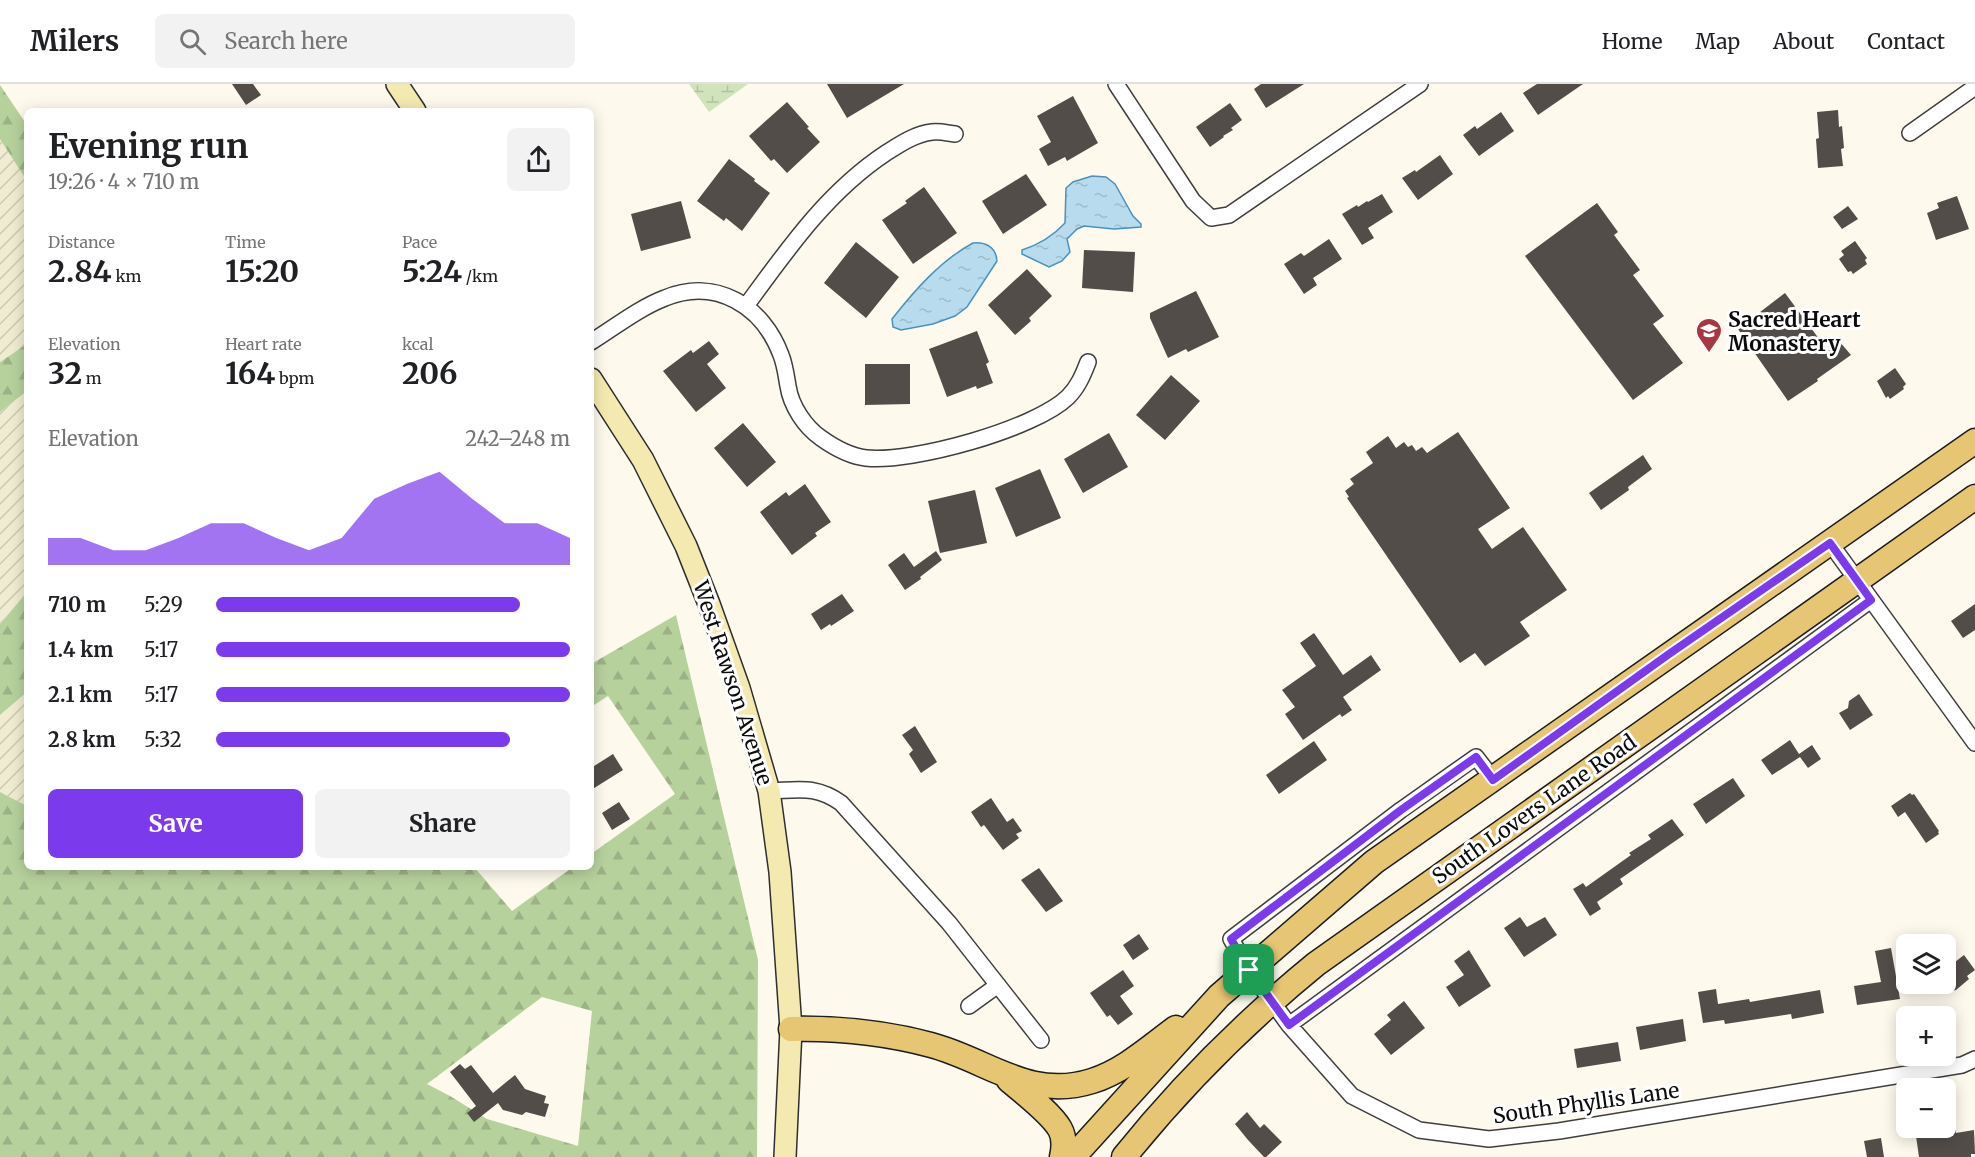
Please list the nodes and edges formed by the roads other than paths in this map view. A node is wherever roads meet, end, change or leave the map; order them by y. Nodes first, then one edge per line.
1 (397, 84) edge
2 (1116, 84) edge
3 (1420, 84) edge
4 (1975, 87) edge
5 (413, 108) edge
6 (1910, 133) dead end
7 (955, 134) dead end
8 (746, 306) junction
9 (594, 340) edge
10 (1088, 362) dead end
11 (594, 384) edge
12 (1975, 441) edge
13 (1975, 497) edge
14 (1830, 543) junction
15 (1857, 580) junction
16 (1871, 600) junction
17 (1975, 742) edge
18 (1493, 780) junction
19 (769, 791) junction
20 (998, 985) junction
21 (1260, 985) junction
22 (1219, 996) junction
23 (969, 1006) dead end
24 (1289, 1025) junction
25 (791, 1029) junction
26 (1041, 1040) dead end
27 (1975, 1059) edge
28 (1005, 1076) junction
29 (785, 1157) edge
30 (1062, 1157) edge
31 (1073, 1157) edge
32 (1124, 1157) edge

1 - 5 street
2 - 3 street
4 - 6 street
7 - 8 street
8 - 9 street
8 - 10 street
11 - 19 street, West Rawson Avenue
12 - 14 main road, South Lovers Lane Road
13 - 15 main road, South Lovers Lane Road
14 - 15 street
14 - 18 main road, South Lovers Lane Road
15 - 16 street
15 - 21 main road, South Lovers Lane Road
16 - 17 street
16 - 24 street
18 - 21 main road, South Lovers Lane Road
18 - 21 street, South Phyllis Lane
19 - 20 street
19 - 25 street, West Rawson Avenue
20 - 23 street
20 - 26 street
21 - 22 main road, South Lovers Lane Road
21 - 24 street, South Phyllis Lane
21 - 32 main road, South Lovers Lane Road
22 - 28 main road
22 - 31 main road, South Lovers Lane Road
24 - 27 street, South Phyllis Lane
25 - 28 main road
25 - 29 street, West Rawson Avenue
28 - 30 main road

